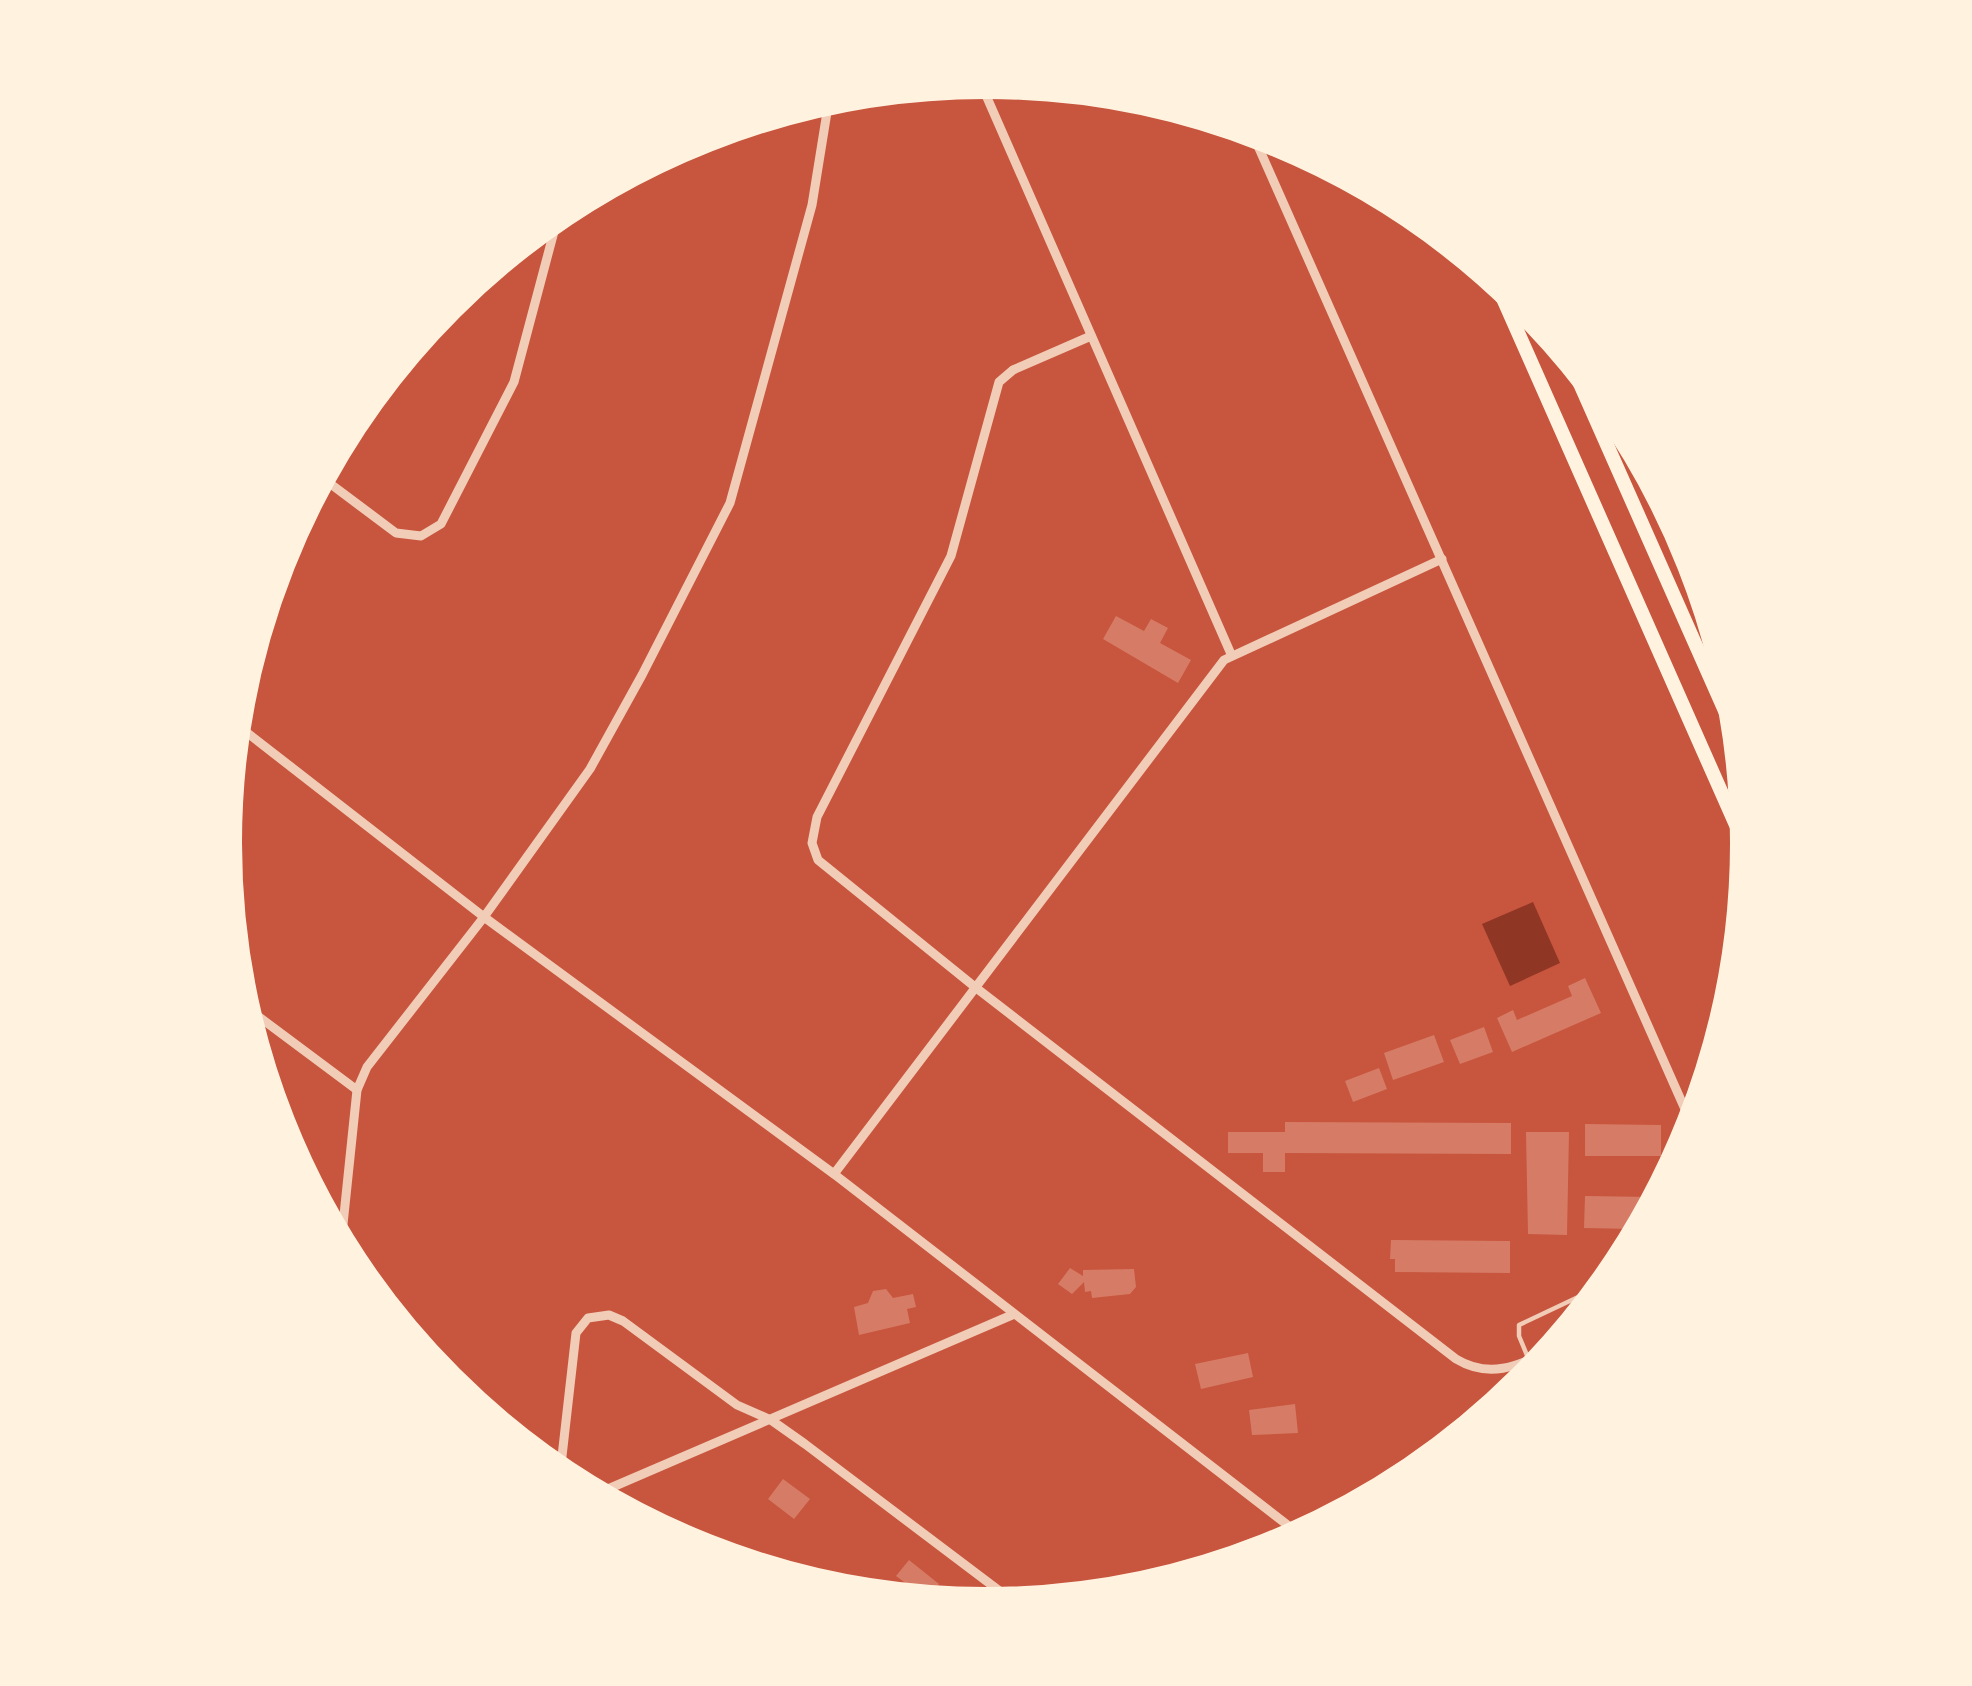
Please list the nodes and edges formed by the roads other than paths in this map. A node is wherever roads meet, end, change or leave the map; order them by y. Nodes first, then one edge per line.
1 (985, 96) edge
2 (826, 113) edge
3 (1259, 148) edge
4 (553, 234) edge
5 (1506, 307) edge
6 (1091, 336) junction
7 (1587, 400) edge
8 (331, 484) edge
9 (1442, 559) junction
10 (1231, 654) junction
11 (1718, 693) edge
12 (247, 733) edge
13 (1732, 816) edge
14 (484, 917) junction
15 (975, 987) junction
16 (260, 1017) edge
17 (357, 1090) junction
18 (1684, 1107) edge
19 (834, 1174) junction
20 (343, 1223) edge
21 (1581, 1296) edge
22 (1012, 1315) junction
23 (1528, 1357) edge
24 (1522, 1363) edge
25 (771, 1420) junction
26 (563, 1458) edge
27 (609, 1488) edge
28 (1288, 1526) edge
29 (994, 1587) junction
30 (992, 1590) edge
31 (997, 1590) edge

1 - 6 street
2 - 14 street
3 - 9 street
4 - 8 street
5 - 13 main road
6 - 10 street
6 - 15 street
7 - 11 main road
9 - 10 street
9 - 18 street
10 - 15 street
12 - 14 street
14 - 17 street
14 - 19 street
15 - 19 street
15 - 24 street
16 - 17 street
17 - 20 street
19 - 22 street
21 - 23 lane
22 - 25 street
22 - 28 street
25 - 26 street
25 - 27 street
25 - 29 street
29 - 30 street
29 - 31 street

